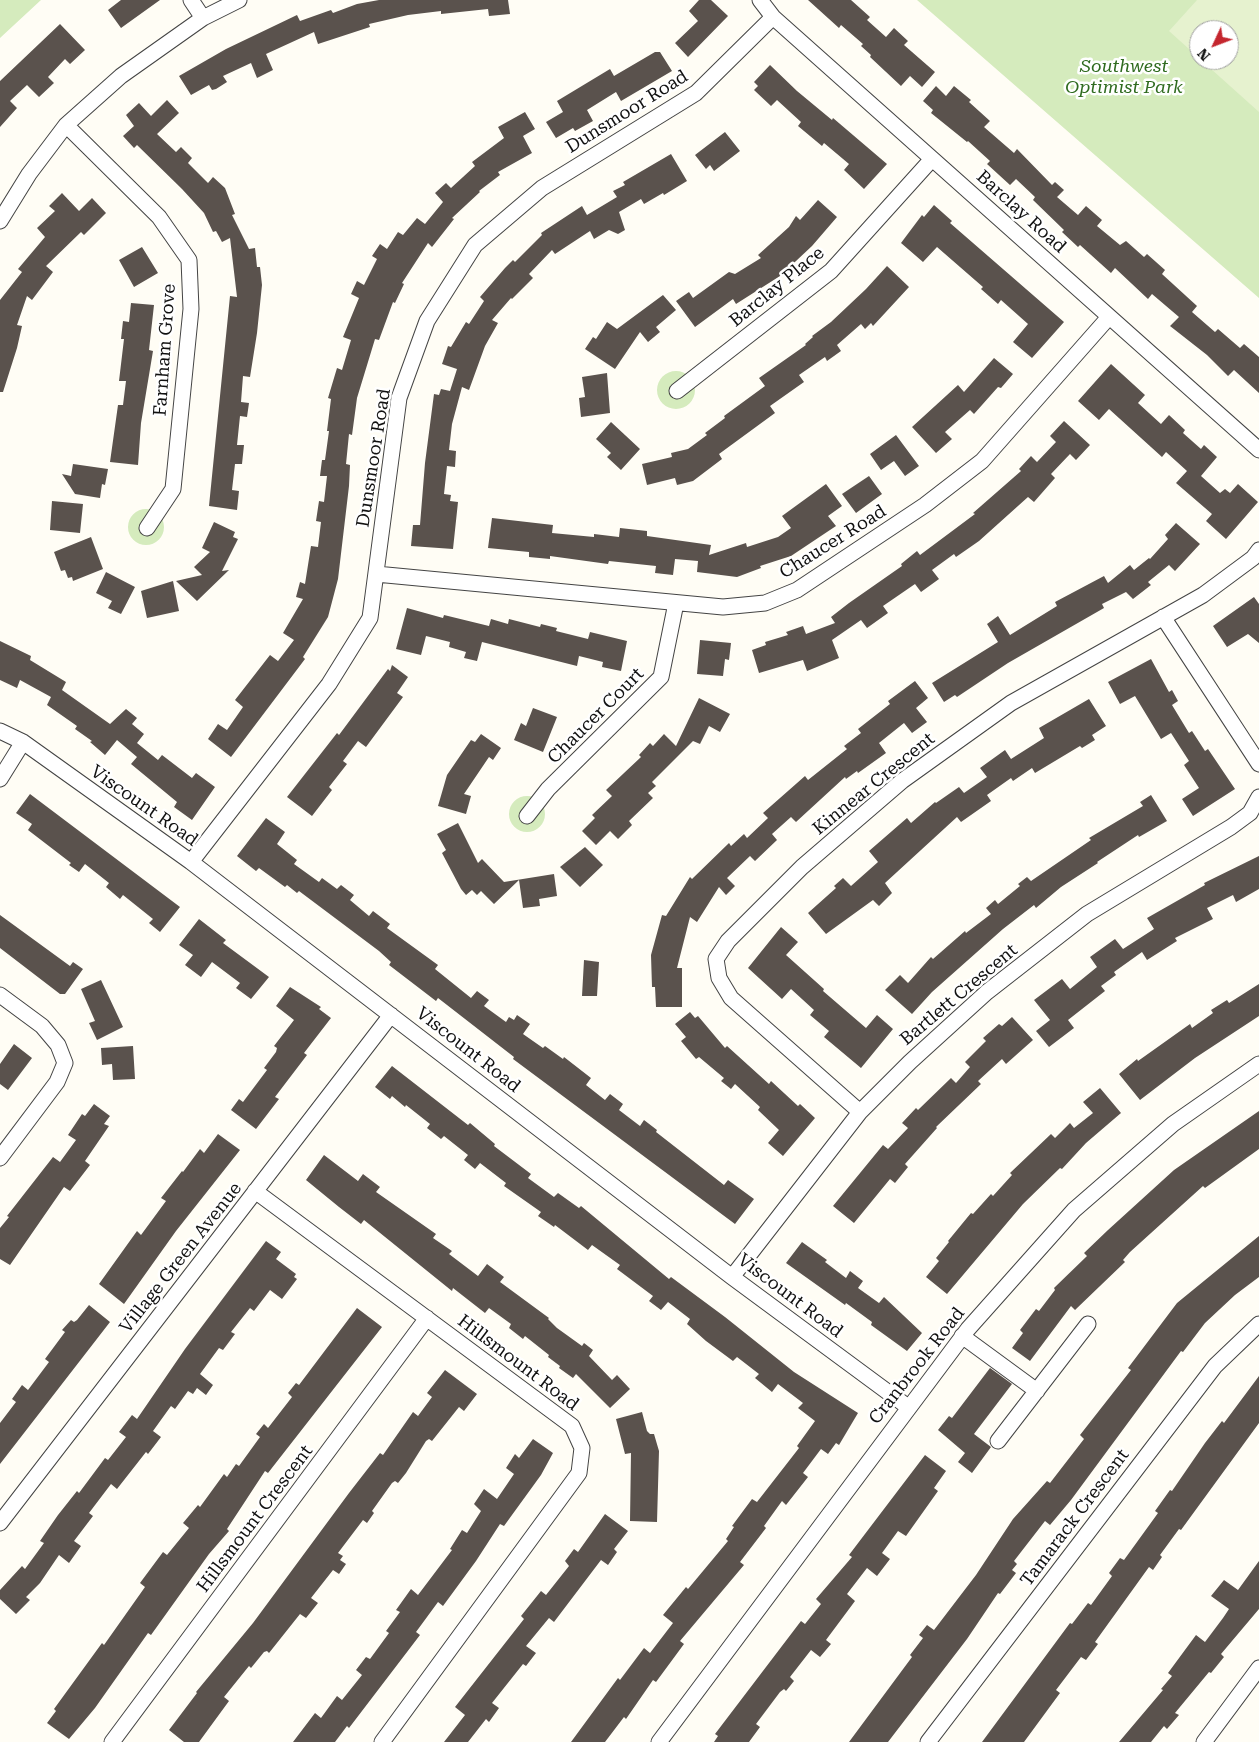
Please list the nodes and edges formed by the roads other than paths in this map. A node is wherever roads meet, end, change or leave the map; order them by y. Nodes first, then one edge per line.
1 (191, 0) edge
2 (239, 0) edge
3 (760, 0) edge
4 (773, 17) junction
5 (203, 18) junction
6 (66, 125) junction
7 (932, 158) junction
8 (0, 221) edge
9 (1109, 317) junction
10 (677, 391) dead end
11 (1259, 450) edge
12 (147, 528) dead end
13 (1259, 550) edge
14 (376, 574) junction
15 (676, 602) junction
16 (1163, 617) junction
17 (0, 731) edge
18 (22, 742) junction
19 (1259, 764) edge
20 (0, 779) edge
21 (1259, 797) edge
22 (526, 816) dead end
23 (191, 862) junction
24 (0, 995) edge
25 (391, 1015) junction
26 (1259, 1064) edge
27 (860, 1112) junction
28 (0, 1158) edge
29 (256, 1191) junction
30 (732, 1277) junction
31 (427, 1318) junction
32 (1088, 1324) dead end
33 (1259, 1324) edge
34 (962, 1336) junction
35 (1037, 1391) junction
36 (908, 1407) junction
37 (998, 1441) dead end
38 (0, 1523) edge
39 (1259, 1668) edge
40 (663, 1741) edge
41 (112, 1742) edge
42 (382, 1742) edge
43 (928, 1742) edge
44 (1204, 1742) edge

1 - 5 street
2 - 5 street
3 - 4 street, Barclay Road
4 - 7 street, Barclay Road
4 - 14 street, Dunsmoor Road
5 - 6 street
6 - 8 street
6 - 12 street, Farnham Grove
7 - 9 street, Barclay Road
7 - 10 street, Barclay Place
9 - 11 street, Barclay Road
9 - 15 street, Chaucer Road
13 - 16 street, Kinnear Crescent
14 - 15 street, Chaucer Road
14 - 23 street, Dunsmoor Road
15 - 22 street, Chaucer Court
16 - 19 street
16 - 27 street, Kinnear Crescent
17 - 18 street, Viscount Road
18 - 20 street
18 - 23 street, Viscount Road
21 - 27 street, Bartlett Crescent
23 - 25 street, Viscount Road
24 - 28 street
25 - 29 street, Village Green Avenue
25 - 30 street, Viscount Road
26 - 34 street, Cranbrook Road
27 - 30 street, Bartlett Crescent
29 - 31 street, Hillsmount Road
29 - 38 street, Village Green Avenue
30 - 36 street, Viscount Road
31 - 41 street, Hillsmount Crescent
31 - 42 street, Hillsmount Road
32 - 35 street
33 - 43 street, Tamarack Crescent
34 - 35 street
34 - 36 street, Cranbrook Road
35 - 37 street
36 - 40 street, Cranbrook Road
39 - 44 street

